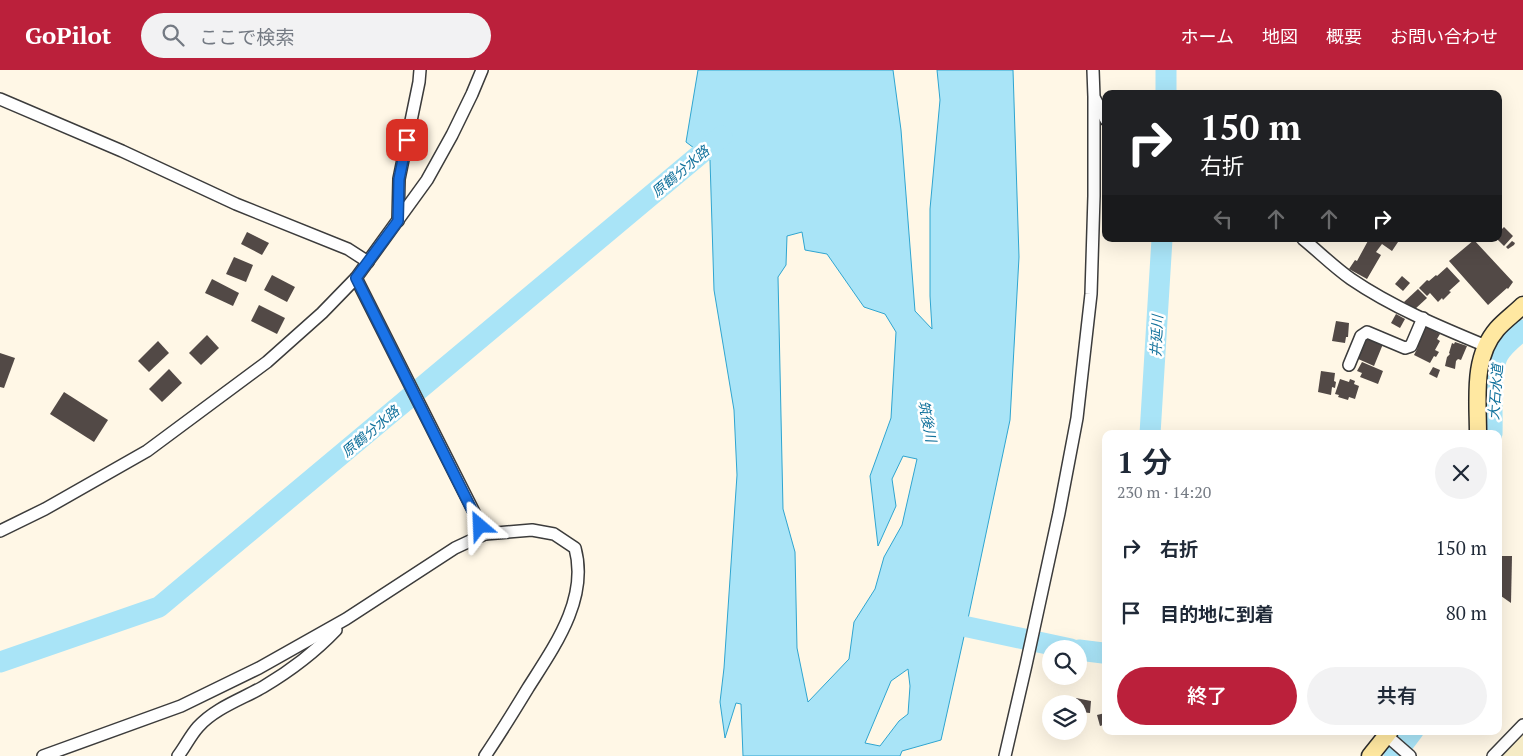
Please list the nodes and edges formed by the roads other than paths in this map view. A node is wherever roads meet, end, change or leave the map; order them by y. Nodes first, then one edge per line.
1 (420, 70) edge
2 (482, 70) edge
3 (1092, 70) edge
4 (1094, 97) junction
5 (0, 99) edge
6 (1102, 112) edge
7 (398, 221) junction
8 (1307, 242) edge
9 (368, 262) junction
10 (358, 281) junction
11 (1523, 305) edge
12 (1422, 318) junction
13 (1486, 346) junction
14 (1349, 365) dead end
15 (1478, 430) edge
16 (482, 530) junction
17 (0, 531) edge
18 (346, 619) junction
19 (1523, 725) edge
20 (1389, 735) edge
21 (43, 756) edge
22 (178, 756) edge
23 (484, 756) edge
24 (1005, 756) edge
25 (1370, 756) edge
26 (1410, 756) edge
27 (1493, 756) edge

1 - 7 street
2 - 7 street
3 - 4 street
4 - 6 street
4 - 24 street
5 - 9 street
7 - 9 street
8 - 12 street
9 - 10 street
10 - 16 street
10 - 17 street
11 - 13 main road
12 - 13 street
12 - 14 street
13 - 15 main road
16 - 18 street
16 - 23 street
18 - 21 street
18 - 22 street
19 - 27 street
20 - 25 main road
20 - 26 street

